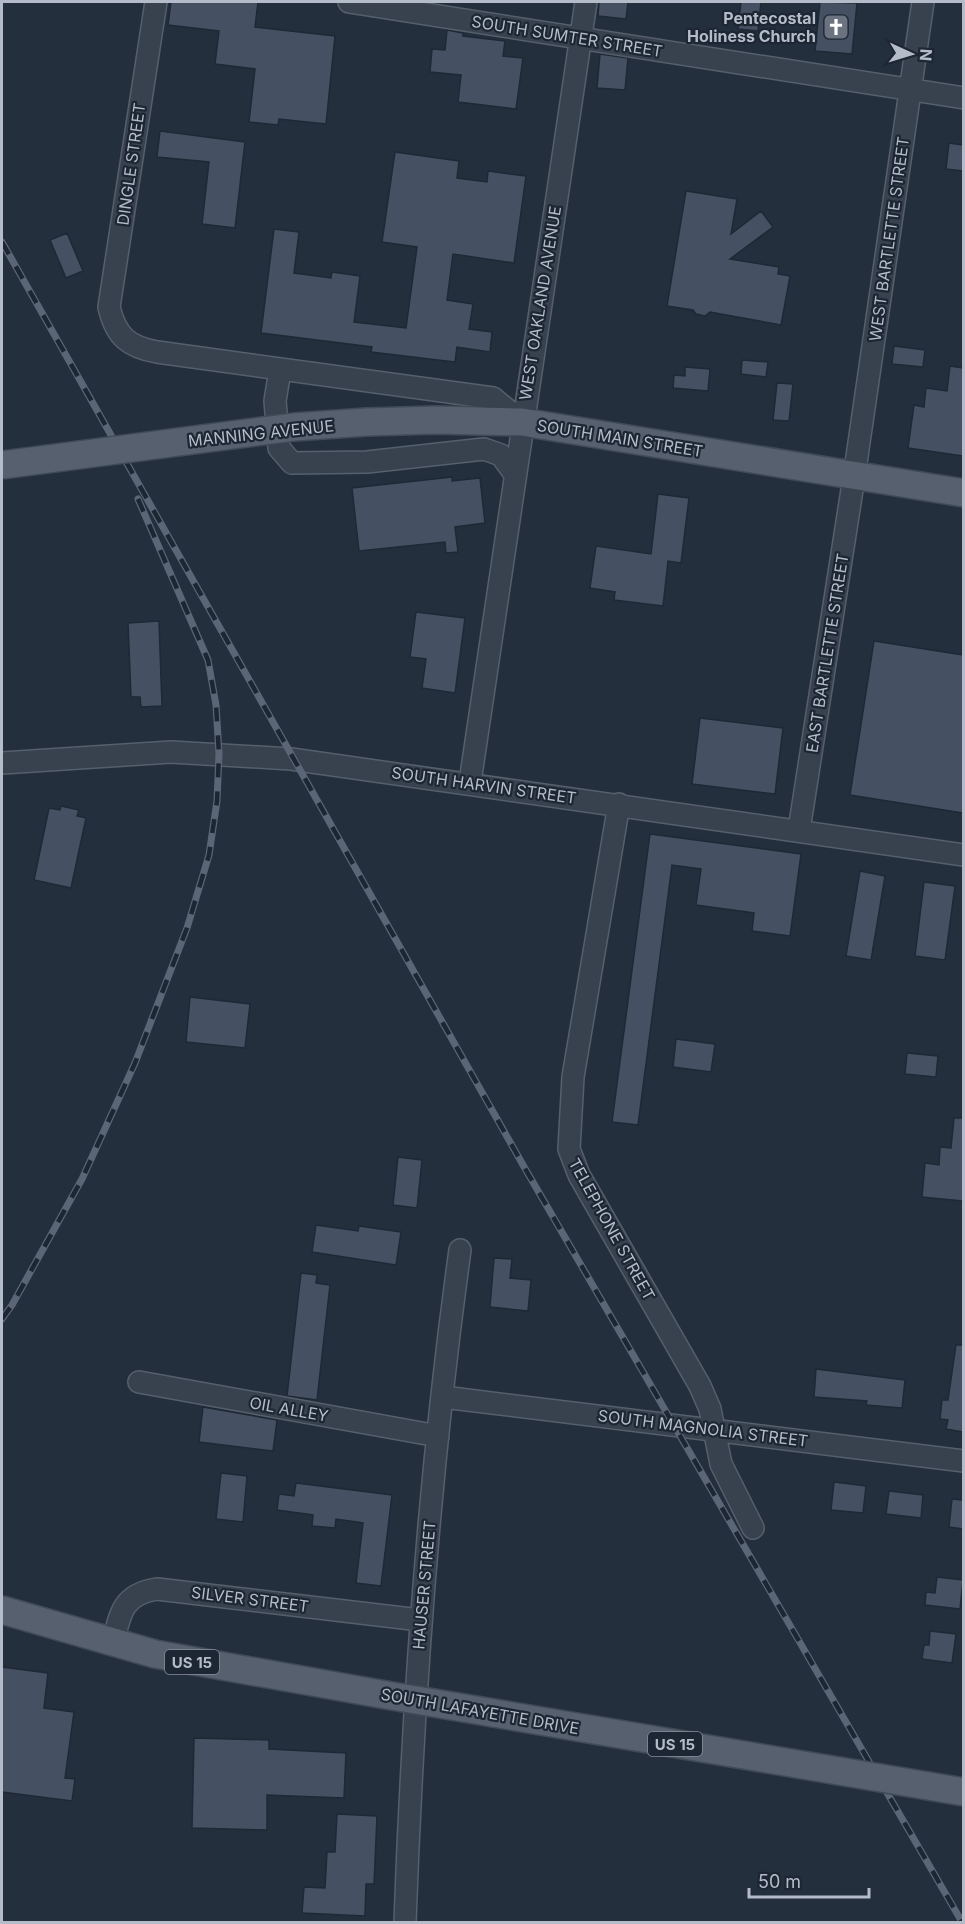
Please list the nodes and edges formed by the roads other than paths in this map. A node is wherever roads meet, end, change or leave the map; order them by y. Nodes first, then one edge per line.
1 (156, 2) edge
2 (349, 2) edge
3 (586, 2) edge
4 (923, 2) edge
5 (581, 38) junction
6 (911, 90) junction
7 (963, 98) edge
8 (116, 326) joint
9 (280, 370) junction
10 (522, 422) junction
11 (2, 465) edge
12 (514, 473) junction
13 (854, 477) junction
14 (963, 493) edge
15 (2, 763) edge
16 (470, 782) junction
17 (619, 804) junction
18 (799, 830) junction
19 (963, 855) edge
20 (460, 1250) dead end
21 (139, 1382) dead end
22 (443, 1397) junction
23 (714, 1430) junction
24 (438, 1436) junction
25 (963, 1461) edge
26 (753, 1528) dead end
27 (2, 1611) edge
28 (420, 1620) junction
29 (113, 1643) junction
30 (963, 1792) edge
31 (405, 1923) edge

1 - 8 street, DINGLE STREET
2 - 5 street, SOUTH SUMTER STREET
3 - 5 street, WEST OAKLAND AVENUE
4 - 6 street, WEST BARTLETTE STREET
5 - 6 street, SOUTH SUMTER STREET
5 - 10 street, WEST OAKLAND AVENUE
6 - 7 street, SOUTH SUMTER STREET
6 - 13 street, WEST BARTLETTE STREET
8 - 9 street, SOUTH MAIN STREET
9 - 10 street, SOUTH MAIN STREET
9 - 12 street
10 - 11 main road, MANNING AVENUE, bridge
10 - 12 street, WEST OAKLAND AVENUE
10 - 13 main road, SOUTH MAIN STREET
12 - 16 street, WEST OAKLAND AVENUE
13 - 14 main road, SOUTH MAIN STREET
13 - 18 street, EAST BARTLETTE STREET
15 - 16 street, SOUTH HARVIN STREET
16 - 17 street, SOUTH HARVIN STREET
17 - 18 street, SOUTH HARVIN STREET
17 - 23 street, TELEPHONE STREET
18 - 19 street, SOUTH HARVIN STREET
20 - 22 street, HAUSER STREET
21 - 24 street, OIL ALLEY
22 - 23 street, SOUTH MAGNOLIA STREET
22 - 24 street, HAUSER STREET
23 - 25 street, SOUTH MAGNOLIA STREET
23 - 26 street, TELEPHONE STREET
24 - 28 street, HAUSER STREET
27 - 29 main road, SOUTH LAFAYETTE DRIVE / US 15
28 - 29 street, SILVER STREET
28 - 31 street, HAUSER STREET
29 - 30 main road, SOUTH LAFAYETTE DRIVE / US 15, bridge

